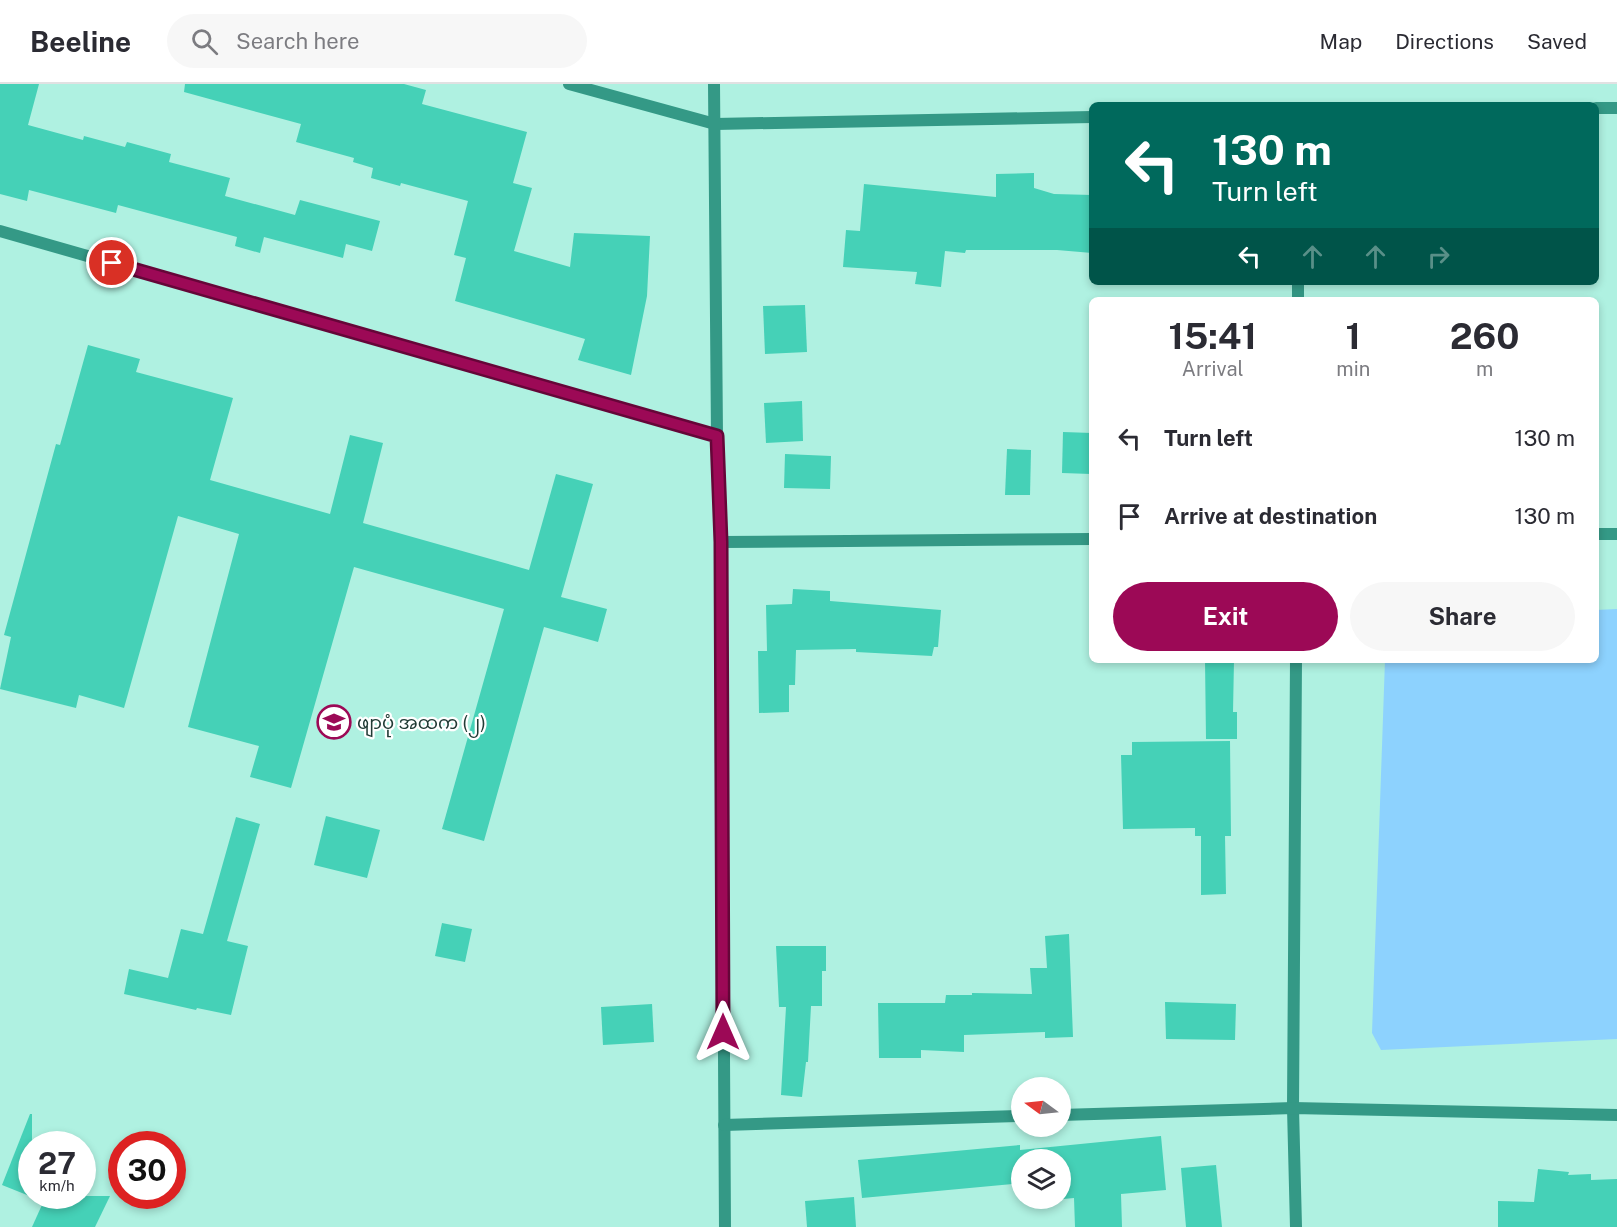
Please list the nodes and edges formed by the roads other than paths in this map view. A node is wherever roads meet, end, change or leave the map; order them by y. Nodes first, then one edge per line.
1 (569, 84) edge
2 (714, 84) edge
3 (1599, 108) edge
4 (1617, 108) edge
5 (1089, 117) edge
6 (715, 124) junction
7 (0, 231) edge
8 (717, 436) junction
9 (1599, 534) edge
10 (1617, 534) edge
11 (1089, 539) edge
12 (721, 542) junction
13 (1296, 663) edge
14 (1293, 1108) junction
15 (1071, 1115) edge
16 (1617, 1115) edge
17 (1011, 1116) edge
18 (724, 1125) junction
19 (725, 1227) edge
20 (1296, 1227) edge

1 - 6 street
2 - 6 street
3 - 4 street
5 - 6 street
6 - 8 street
7 - 8 street
8 - 12 street
9 - 10 street
11 - 12 street
12 - 18 street
13 - 14 street
14 - 15 street
14 - 16 street
14 - 20 street
17 - 18 street
18 - 19 street

